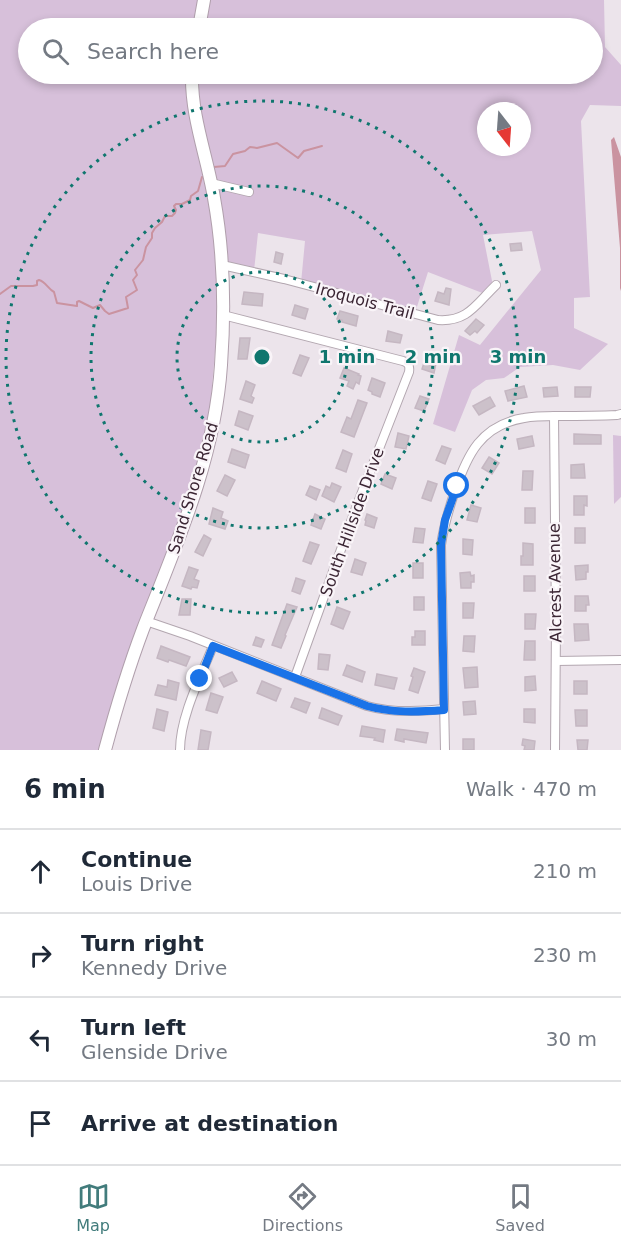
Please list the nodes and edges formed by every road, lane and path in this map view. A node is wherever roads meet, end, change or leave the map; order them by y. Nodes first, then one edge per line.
1 (204, 0) edge
2 (201, 18) edge
3 (193, 84) edge
4 (211, 183) junction
5 (249, 192) dead end
6 (222, 265) junction
7 (496, 285) dead end
8 (223, 315) junction
9 (621, 414) edge
10 (554, 416) junction
11 (146, 621) junction
12 (213, 646) junction
13 (621, 660) edge
14 (555, 661) junction
15 (295, 677) junction
16 (444, 710) junction
17 (105, 750) edge
18 (180, 750) edge
19 (445, 750) edge
20 (555, 750) edge

1 - 2 street
3 - 4 street, Sand Shore Road
4 - 5 street
4 - 6 street, Sand Shore Road
6 - 7 street, Iroquois Trail
6 - 8 street, Sand Shore Road
8 - 11 street, Sand Shore Road
8 - 15 street, South Hillside Drive
9 - 10 street
10 - 14 street, Alcrest Avenue
10 - 16 street
11 - 12 street
11 - 17 street, Sand Shore Road
12 - 15 street
12 - 18 street
13 - 14 street
14 - 20 street, Alcrest Avenue
15 - 16 street
16 - 19 street

